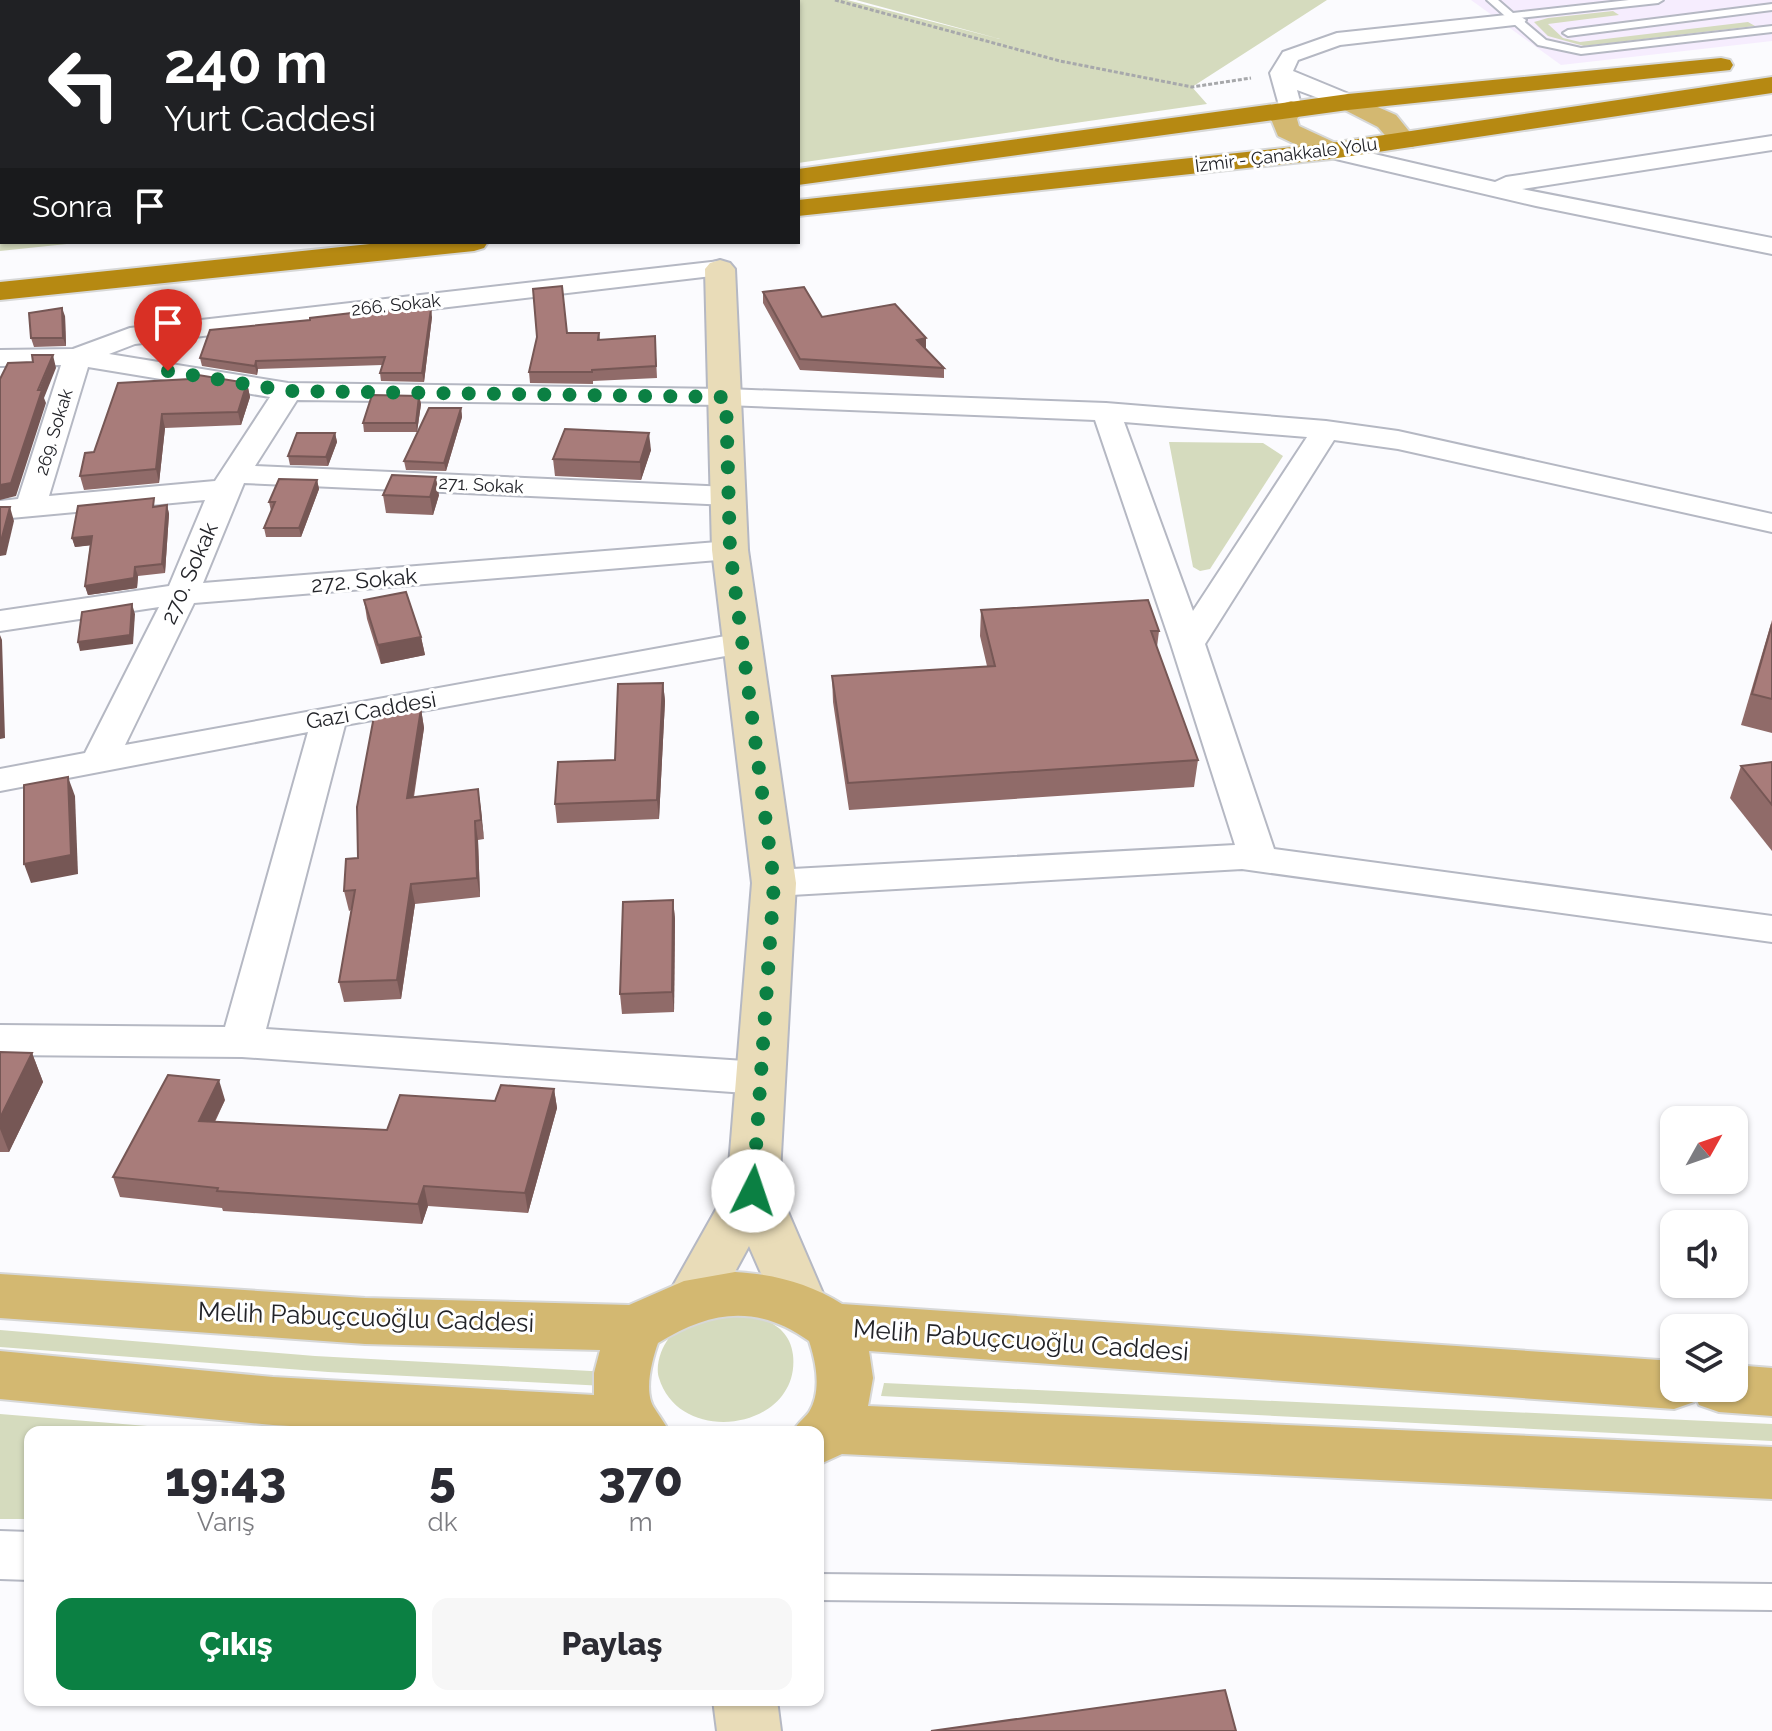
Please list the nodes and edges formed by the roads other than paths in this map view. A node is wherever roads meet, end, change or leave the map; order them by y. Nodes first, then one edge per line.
1 (1492, 0) edge
2 (1658, 0) edge
3 (1728, 0) edge
4 (1765, 0) edge
5 (1614, 4) junction
6 (1772, 6) edge
7 (1440, 9) dead end
8 (1750, 10) junction
9 (1513, 18) junction
10 (1772, 22) edge
11 (1645, 23) junction
12 (1458, 26) junction
13 (1772, 29) edge
14 (1568, 33) dead end
15 (1742, 63) dead end
16 (1281, 73) junction
17 (1772, 85) edge
18 (1348, 102) junction
19 (1291, 109) junction
20 (1404, 141) junction
21 (1772, 143) edge
22 (1331, 151) junction
23 (800, 177) edge
24 (1441, 178) junction
25 (1482, 187) junction
26 (800, 208) edge
27 (251, 244) edge
28 (455, 244) edge
29 (1772, 246) edge
30 (720, 269) joint
31 (0, 272) edge
32 (0, 291) edge
33 (77, 357) junction
34 (0, 358) edge
35 (288, 391) junction
36 (726, 397) junction
37 (1106, 412) junction
38 (1326, 430) junction
39 (230, 481) junction
40 (729, 496) junction
41 (31, 507) junction
42 (0, 510) edge
43 (1772, 523) edge
44 (730, 550) junction
45 (182, 594) junction
46 (0, 621) edge
47 (742, 643) junction
48 (1188, 644) junction
49 (330, 717) junction
50 (99, 761) junction
51 (0, 780) edge
52 (1258, 859) junction
53 (774, 883) junction
54 (1772, 929) edge
55 (0, 1040) edge
56 (242, 1042) junction
57 (760, 1078) junction
58 (753, 1191) junction
59 (0, 1296) edge
60 (692, 1300) junction
61 (816, 1316) junction
62 (637, 1328) junction
63 (0, 1375) edge
64 (1660, 1384) edge
65 (1748, 1390) edge
66 (1772, 1392) edge
67 (634, 1426) edge
68 (824, 1435) edge
69 (1772, 1473) edge
70 (0, 1555) edge
71 (24, 1556) edge
72 (824, 1587) edge
73 (1772, 1597) edge
74 (746, 1706) edge
75 (749, 1731) edge

1 - 9 lane
2 - 5 lane
3 - 8 lane
4 - 6 lane
5 - 9 lane
5 - 11 lane
6 - 8 lane
7 - 12 street
8 - 10 lane
8 - 11 lane
9 - 12 street
9 - 13 lane
11 - 14 lane
12 - 16 street
15 - 18 highway, İzmir - Çanakkale Yolu
16 - 18 street
16 - 19 street
17 - 20 highway, İzmir - Çanakkale Yolu
18 - 19 highway, İzmir - Çanakkale Yolu
18 - 20 main road
19 - 22 main road
19 - 23 highway, İzmir - Çanakkale Yolu
20 - 22 highway, İzmir - Çanakkale Yolu
20 - 24 street
21 - 25 street
22 - 24 street
22 - 26 highway, İzmir - Çanakkale Yolu
24 - 25 street
25 - 29 street
27 - 31 highway
28 - 32 highway
30 - 33 street, 266. Sokak
30 - 36 street
33 - 34 street
33 - 35 street
33 - 41 street, 269. Sokak
35 - 36 street
35 - 39 street, 270. Sokak
36 - 37 street
36 - 40 street
37 - 38 street
37 - 48 street
38 - 43 street
38 - 48 street
39 - 40 street, 271. Sokak
39 - 41 street, 271. Sokak
39 - 45 street, 270. Sokak
40 - 44 street
41 - 42 street, 271. Sokak
44 - 45 street, 272. Sokak
44 - 47 street
45 - 46 street, 272. Sokak
45 - 50 street, 270. Sokak
47 - 49 street, Gazi Caddesi
47 - 53 street
48 - 52 street
49 - 50 street, Gazi Caddesi
49 - 56 street
50 - 51 street, Gazi Caddesi
52 - 53 street
52 - 54 street
53 - 57 street
55 - 56 street
56 - 57 street
57 - 58 street
58 - 60 street
58 - 61 street
59 - 62 main road, Melih Pabuçcuoğlu Caddesi
60 - 61 main road, Melih Pabuçcuoğlu Caddesi
60 - 62 main road, Melih Pabuçcuoğlu Caddesi
61 - 64 main road, Melih Pabuçcuoğlu Caddesi
61 - 68 main road
62 - 67 main road
63 - 67 main road
65 - 66 main road
68 - 69 main road
70 - 71 street
72 - 73 lane
74 - 75 street

